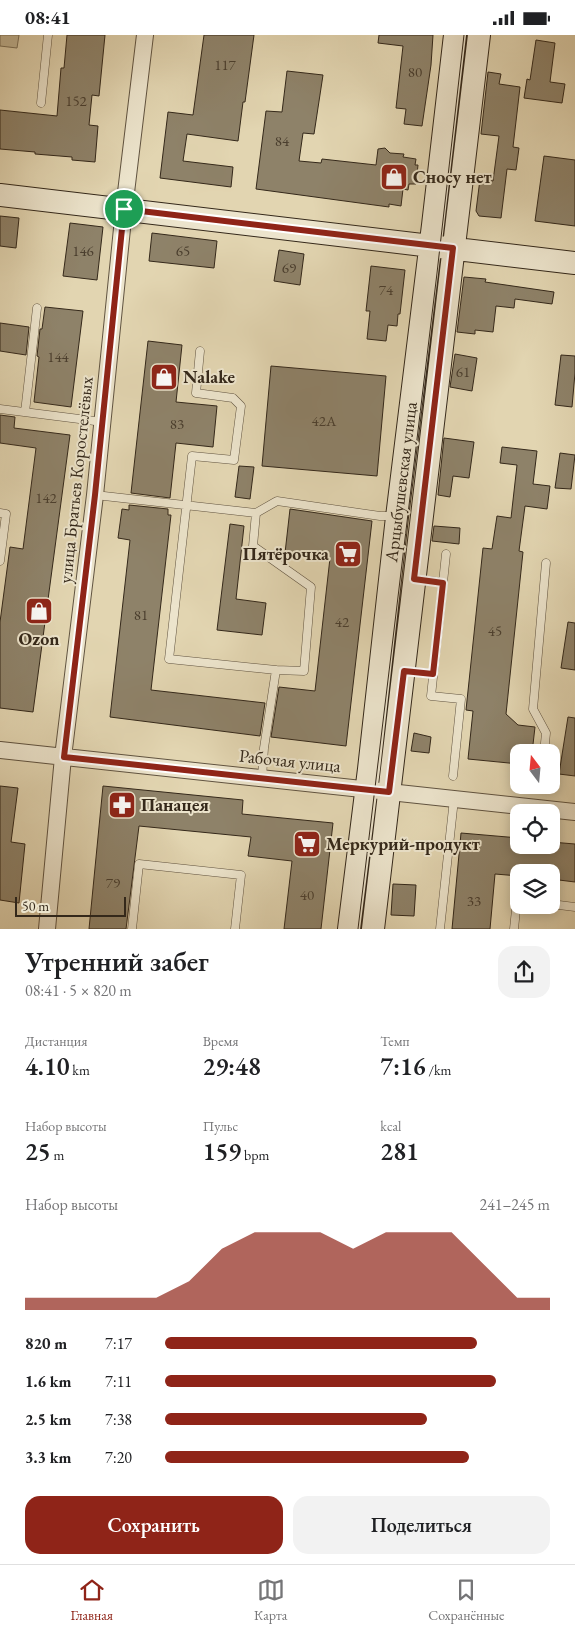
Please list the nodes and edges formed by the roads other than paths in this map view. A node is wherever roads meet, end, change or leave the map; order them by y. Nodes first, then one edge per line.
1 (48, 35) edge
2 (145, 35) edge
3 (455, 35) edge
4 (479, 35) edge
5 (40, 103) dead end
6 (0, 195) edge
7 (124, 209) junction
8 (430, 245) junction
9 (453, 248) junction
10 (575, 263) edge
11 (38, 308) dead end
12 (200, 351) dead end
13 (0, 409) edge
14 (25, 412) junction
15 (103, 422) junction
16 (95, 495) junction
17 (186, 505) junction
18 (0, 513) edge
19 (256, 513) junction
20 (396, 517) junction
21 (446, 554) dead end
22 (0, 561) edge
23 (546, 563) dead end
24 (414, 579) junction
25 (443, 583) junction
26 (276, 670) junction
27 (404, 671) junction
28 (433, 674) junction
29 (545, 744) edge
30 (0, 750) edge
31 (64, 757) junction
32 (453, 776) dead end
33 (262, 778) junction
34 (366, 789) junction
35 (389, 792) junction
36 (454, 799) junction
37 (575, 812) edge
38 (560, 905) edge
39 (575, 907) edge
40 (516, 914) edge
41 (47, 929) edge
42 (132, 929) edge
43 (235, 929) edge
44 (349, 929) edge
45 (373, 929) edge
46 (440, 929) edge
47 (514, 929) edge

1 - 5 lane
2 - 7 street, улица Братьев Коростелёвых
3 - 8 main road, Арцыбушевская улица
4 - 9 main road, Арцыбушевская улица
6 - 7 main road
7 - 8 main road
7 - 15 street, улица Братьев Коростелёвых
8 - 9 main road
8 - 20 main road, Арцыбушевская улица
9 - 10 main road
9 - 24 main road, Арцыбушевская улица
11 - 14 lane
12 - 17 lane
13 - 14 lane
14 - 15 lane
15 - 16 street, улица Братьев Коростелёвых
16 - 17 lane
16 - 31 street, улица Братьев Коростелёвых
17 - 19 lane
17 - 26 lane
18 - 22 lane
19 - 20 lane
19 - 26 lane
20 - 34 main road, Арцыбушевская улица
21 - 25 lane
23 - 29 lane
24 - 25 lane
24 - 27 main road, Арцыбушевская улица
25 - 28 lane
26 - 33 lane
27 - 28 lane
27 - 35 main road, Арцыбушевская улица
28 - 32 lane
30 - 31 street, Рабочая улица
31 - 33 street, Рабочая улица
31 - 41 street, улица Братьев Коростелёвых
33 - 34 street, Рабочая улица
34 - 35 street, Рабочая улица
34 - 44 main road, Арцыбушевская улица
35 - 36 street, Рабочая улица
35 - 45 main road, Арцыбушевская улица
36 - 37 street, Рабочая улица
36 - 46 lane
38 - 39 lane
40 - 47 lane
42 - 43 lane

